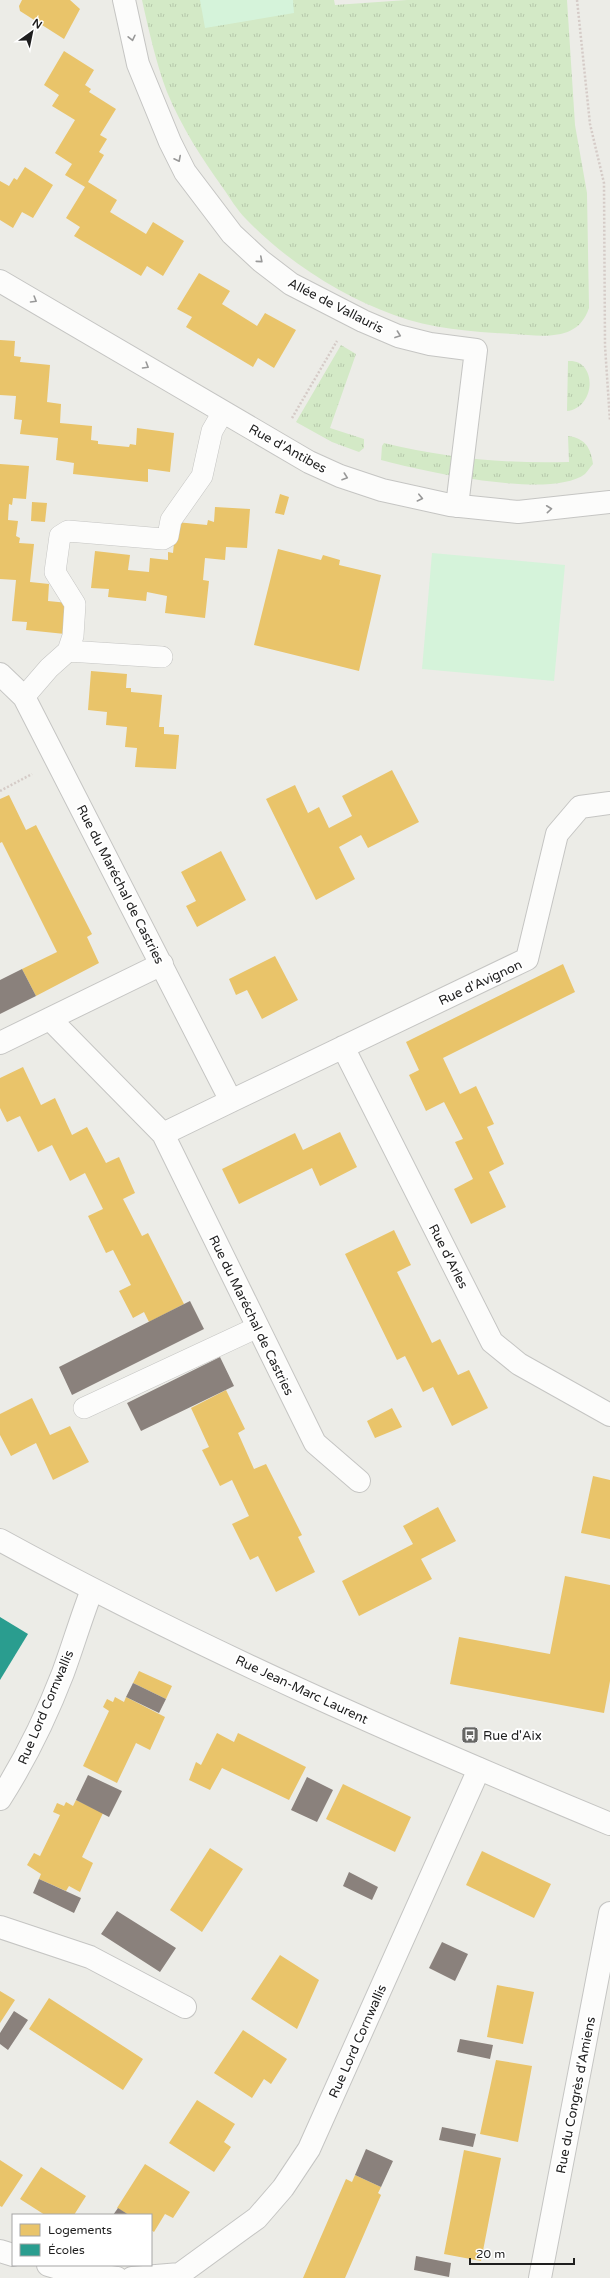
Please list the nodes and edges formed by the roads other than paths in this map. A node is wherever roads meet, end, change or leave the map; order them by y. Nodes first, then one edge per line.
1 (124, 0) edge
2 (0, 281) edge
3 (223, 412) junction
4 (610, 502) edge
5 (458, 506) junction
6 (68, 651) junction
7 (162, 657) dead end
8 (0, 674) edge
9 (24, 697) junction
10 (610, 803) edge
11 (162, 964) junction
12 (51, 1020) junction
13 (0, 1043) edge
14 (343, 1047) junction
15 (232, 1101) junction
16 (163, 1134) junction
17 (258, 1327) junction
18 (84, 1408) dead end
19 (610, 1414) edge
20 (359, 1481) dead end
21 (0, 1540) edge
22 (92, 1590) junction
23 (479, 1769) junction
24 (0, 1799) edge
25 (610, 1824) edge
26 (610, 1913) edge
27 (0, 1927) edge
28 (184, 2007) dead end
29 (0, 2251) edge
30 (12, 2255) edge
31 (52, 2266) edge
32 (182, 2276) edge
33 (117, 2278) edge
34 (132, 2278) edge
35 (540, 2278) edge

1 -> 5 street, Allée de Vallauris
2 -> 3 street, Rue d'Antibes
3 -> 5 street, Rue d'Antibes
3 - 6 lane
5 -> 4 street, Rue d'Antibes
6 - 7 lane
6 - 9 lane
8 - 9 street, Rue du Maréchal de Castries
9 - 11 street, Rue du Maréchal de Castries
10 - 14 street, Rue d'Avignon
11 - 12 street
11 - 15 street, Rue du Maréchal de Castries
12 - 13 street
12 - 16 street, Rue du Maréchal de Castries
14 - 15 street
14 - 19 street, Rue d'Arles
15 - 16 street
16 - 17 street, Rue du Maréchal de Castries
17 - 18 lane
17 - 20 street, Rue du Maréchal de Castries
21 - 22 street, Rue Jean-Marc Laurent
22 - 23 street, Rue Jean-Marc Laurent
22 - 24 street, Rue Lord Cornwallis
23 - 25 street, Rue Jean-Marc Laurent
23 - 32 street, Rue Lord Cornwallis
26 - 35 street, Rue du Congrès d'Amiens
27 - 28 street
29 - 30 street
31 - 33 street
32 - 34 street, Rue Lord Cornwallis

